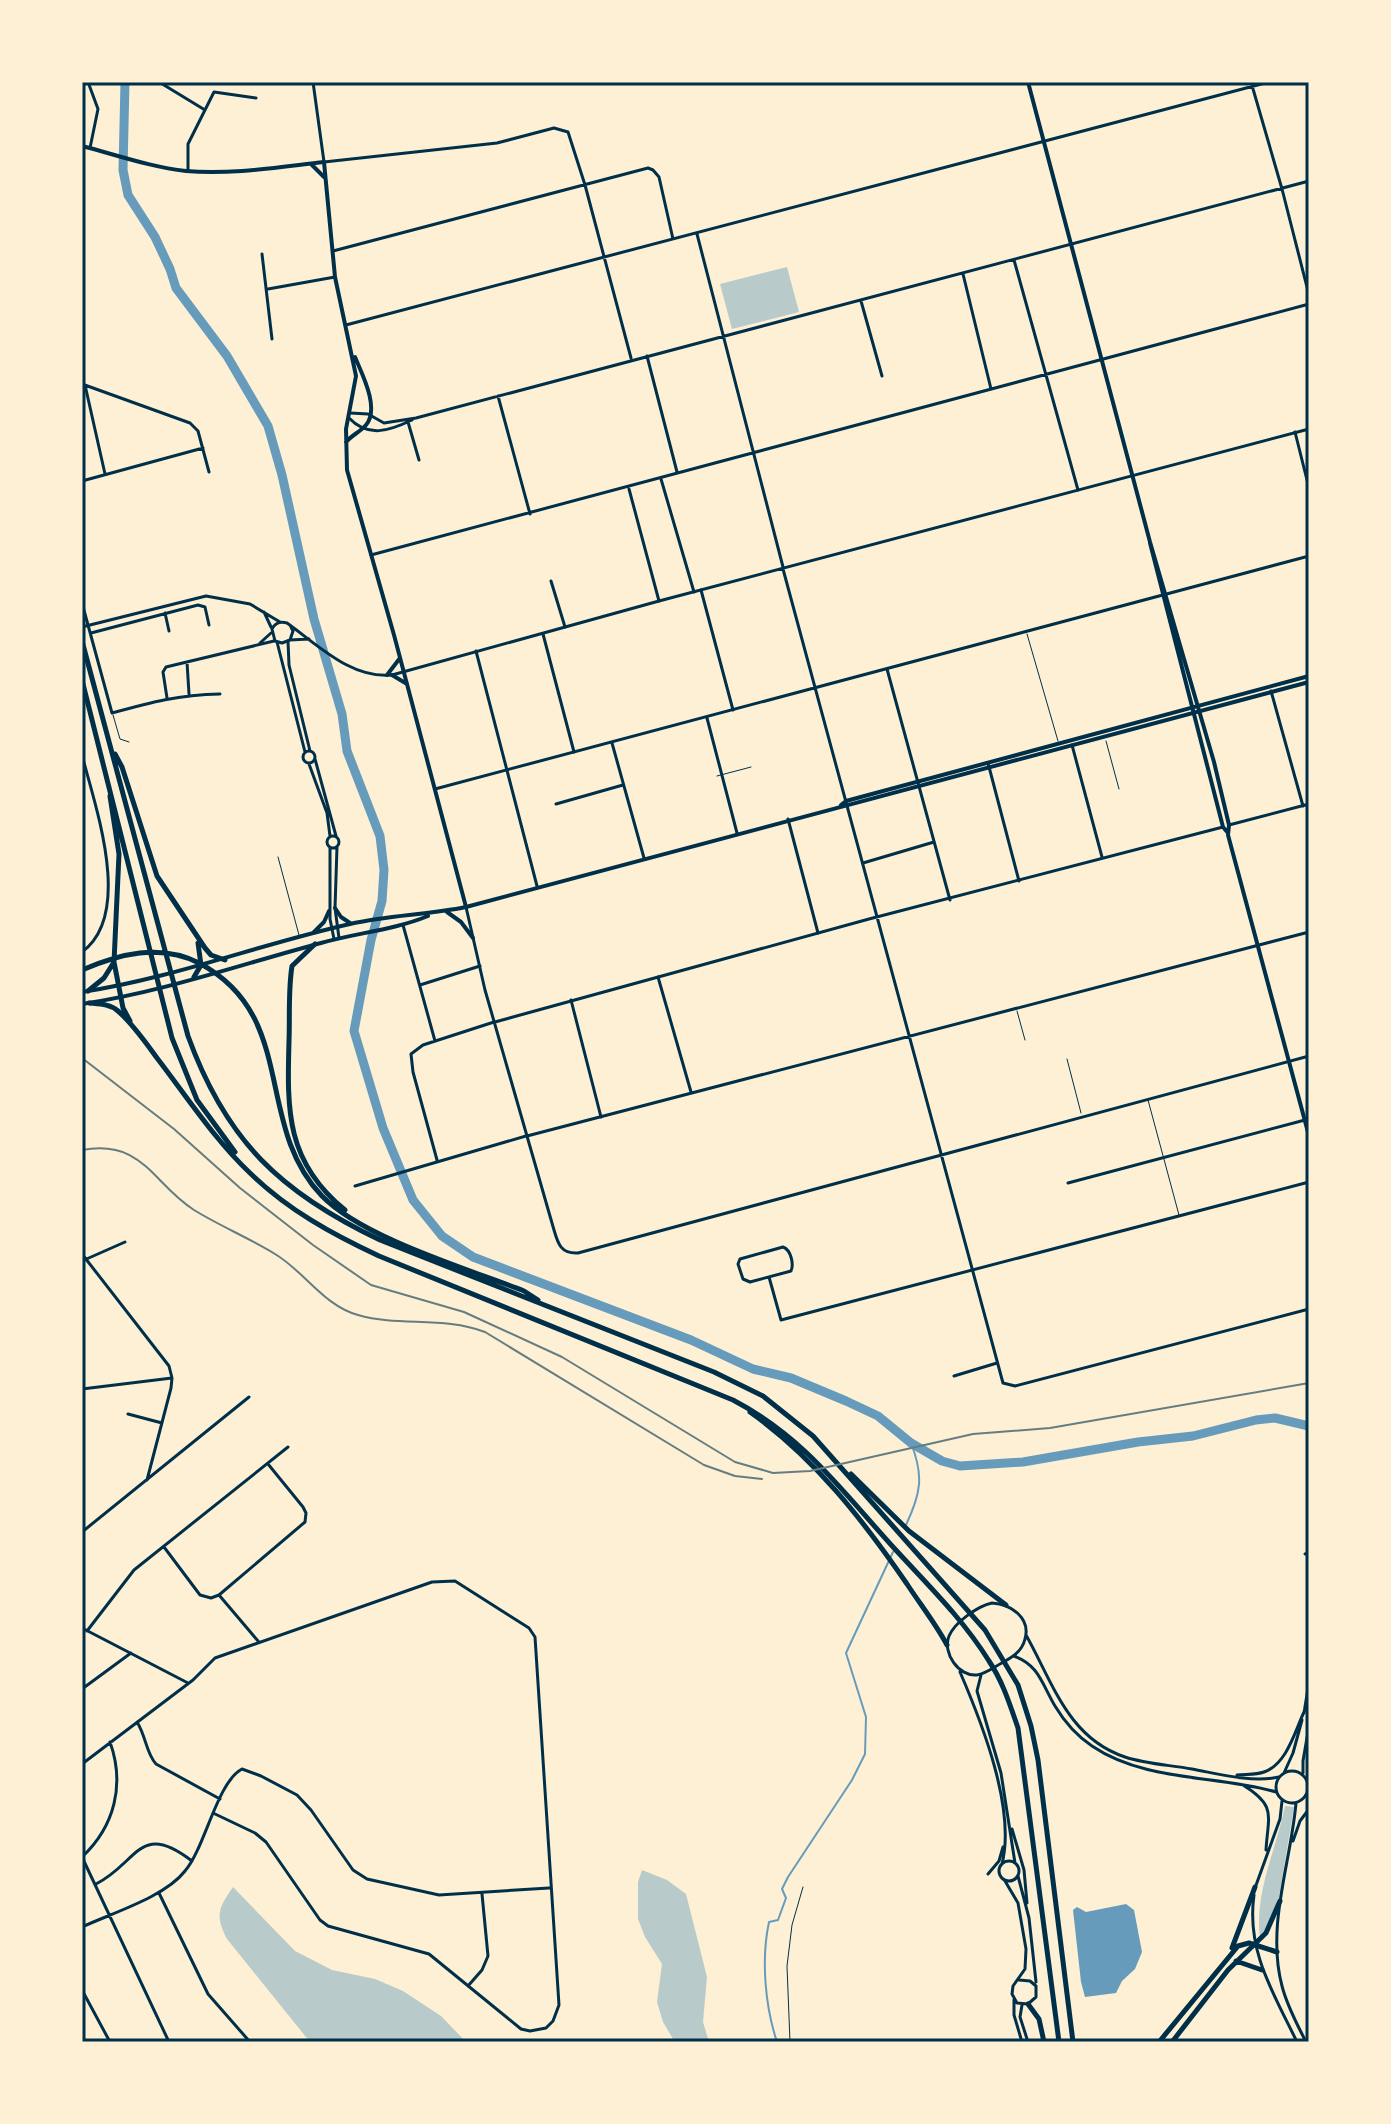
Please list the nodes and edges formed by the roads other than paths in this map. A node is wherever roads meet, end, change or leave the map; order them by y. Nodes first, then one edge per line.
1 (88, 82) edge
2 (159, 82) edge
3 (313, 82) edge
4 (1028, 82) edge
5 (1269, 82) edge
6 (1251, 84) edge
7 (256, 98) dead end
8 (205, 110) junction
9 (1044, 142) junction
10 (82, 146) edge
11 (90, 148) junction
12 (324, 162) junction
13 (310, 164) junction
14 (188, 171) junction
15 (1309, 181) edge
16 (327, 183) junction
17 (585, 185) junction
18 (1282, 189) junction
19 (697, 234) junction
20 (673, 239) junction
21 (1072, 245) junction
22 (333, 251) junction
23 (262, 254) dead end
24 (604, 257) junction
25 (1014, 260) junction
26 (963, 274) junction
27 (335, 277) junction
28 (267, 289) junction
29 (1309, 295) edge
30 (861, 301) junction
31 (1309, 304) edge
32 (346, 325) junction
33 (725, 335) junction
34 (272, 339) dead end
35 (352, 351) junction
36 (647, 356) junction
37 (1102, 359) junction
38 (632, 360) junction
39 (1045, 375) junction
40 (882, 376) dead end
41 (84, 385) edge
42 (991, 389) junction
43 (498, 396) junction
44 (349, 415) junction
45 (371, 415) junction
46 (408, 421) junction
47 (361, 429) junction
48 (1309, 429) edge
49 (1295, 432) junction
50 (346, 442) junction
51 (203, 448) junction
52 (754, 453) junction
53 (419, 460) dead end
54 (209, 472) dead end
55 (105, 474) junction
56 (678, 474) junction
57 (1134, 475) junction
58 (661, 479) junction
59 (82, 481) edge
60 (628, 487) junction
61 (1309, 488) edge
62 (1078, 490) junction
63 (530, 514) junction
64 (371, 555) junction
65 (1309, 556) edge
66 (783, 569) junction
67 (551, 581) dead end
68 (701, 590) junction
69 (694, 592) junction
70 (1164, 595) junction
71 (659, 601) junction
72 (82, 603) edge
73 (264, 612) junction
74 (165, 613) junction
75 (280, 622) junction
76 (209, 625) dead end
77 (290, 625) junction
78 (82, 627) edge
79 (565, 628) junction
80 (169, 631) dead end
81 (271, 631) junction
82 (1027, 632) junction
83 (90, 633) junction
84 (543, 634) junction
85 (289, 640) junction
86 (310, 640) junction
87 (82, 641) edge
88 (276, 641) junction
89 (260, 643) junction
90 (476, 651) junction
91 (400, 658) junction
92 (187, 661) junction
93 (887, 669) junction
94 (404, 671) junction
95 (389, 675) junction
96 (1309, 679) edge
97 (82, 680) edge
98 (407, 684) junction
99 (815, 688) junction
100 (1271, 691) junction
101 (189, 694) junction
102 (220, 694) dead end
103 (167, 698) junction
104 (1194, 709) junction
105 (733, 710) junction
106 (112, 713) junction
107 (707, 718) junction
108 (1104, 734) junction
109 (129, 742) dead end
110 (612, 743) junction
111 (1071, 743) junction
112 (110, 744) junction
113 (1060, 746) junction
114 (308, 752) junction
115 (574, 752) junction
116 (82, 755) edge
117 (315, 759) junction
118 (309, 764) junction
119 (989, 765) junction
120 (751, 767) dead end
121 (506, 770) junction
122 (107, 772) junction
123 (720, 775) junction
124 (918, 784) junction
125 (623, 785) junction
126 (1119, 789) dead end
127 (434, 790) junction
128 (556, 804) dead end
129 (845, 804) junction
130 (1309, 804) edge
131 (1303, 806) junction
132 (788, 819) junction
133 (1226, 826) junction
134 (737, 833) junction
135 (330, 836) junction
136 (336, 836) junction
137 (934, 842) junction
138 (330, 847) junction
139 (337, 847) junction
140 (278, 857) dead end
141 (644, 858) junction
142 (1103, 859) junction
143 (863, 863) junction
144 (1019, 881) junction
145 (537, 886) junction
146 (950, 900) junction
147 (466, 907) junction
148 (332, 910) junction
149 (446, 911) junction
150 (434, 914) junction
151 (876, 917) junction
152 (351, 924) junction
153 (403, 925) junction
154 (334, 928) junction
155 (193, 931) junction
156 (1309, 932) edge
157 (818, 933) junction
158 (311, 934) junction
159 (300, 937) junction
160 (336, 938) junction
161 (473, 938) junction
162 (315, 944) junction
163 (1257, 945) junction
164 (82, 952) edge
165 (225, 960) junction
166 (114, 962) junction
167 (201, 965) junction
168 (480, 966) junction
169 (82, 970) edge
170 (194, 977) junction
171 (658, 977) junction
172 (420, 985) junction
173 (120, 986) junction
174 (85, 992) edge
175 (121, 997) junction
176 (571, 1000) junction
177 (86, 1004) edge
178 (1016, 1008) junction
179 (495, 1022) junction
180 (908, 1035) junction
181 (142, 1039) junction
182 (1025, 1040) dead end
183 (435, 1041) junction
184 (1309, 1056) edge
185 (1067, 1059) dead end
186 (1288, 1061) junction
187 (691, 1092) junction
188 (1148, 1098) junction
189 (1082, 1116) junction
190 (601, 1117) junction
191 (1305, 1120) junction
192 (526, 1136) junction
193 (1309, 1136) edge
194 (940, 1156) junction
195 (1164, 1157) junction
196 (437, 1160) junction
197 (1309, 1182) edge
198 (1068, 1183) dead end
199 (355, 1186) dead end
200 (280, 1199) junction
201 (1179, 1215) junction
202 (362, 1224) junction
203 (125, 1242) dead end
204 (82, 1254) edge
205 (84, 1260) edge
206 (972, 1272) junction
207 (769, 1277) junction
208 (549, 1307) junction
209 (1309, 1309) edge
210 (997, 1363) junction
211 (954, 1376) dead end
212 (172, 1378) junction
213 (82, 1389) edge
214 (249, 1397) dead end
215 (733, 1400) junction
216 (128, 1414) dead end
217 (162, 1423) junction
218 (288, 1447) dead end
219 (835, 1460) junction
220 (268, 1464) junction
221 (147, 1480) junction
222 (82, 1532) edge
223 (163, 1546) junction
224 (219, 1595) junction
225 (1006, 1605) junction
226 (84, 1630) edge
227 (1026, 1635) junction
228 (258, 1641) junction
229 (947, 1645) junction
230 (131, 1653) junction
231 (1012, 1658) junction
232 (959, 1669) junction
233 (981, 1675) junction
234 (1309, 1682) edge
235 (188, 1683) junction
236 (82, 1689) edge
237 (1304, 1712) junction
238 (137, 1722) junction
239 (1309, 1726) edge
240 (110, 1742) junction
241 (82, 1764) edge
242 (1284, 1773) junction
243 (1233, 1775) junction
244 (1303, 1775) junction
245 (1279, 1777) junction
246 (1308, 1781) edge
247 (1240, 1783) junction
248 (1276, 1792) junction
249 (1308, 1794) edge
250 (220, 1799) junction
251 (1282, 1801) junction
252 (1296, 1803) junction
253 (1309, 1809) edge
254 (213, 1813) junction
255 (1010, 1821) junction
256 (1005, 1837) junction
257 (1290, 1849) junction
258 (1266, 1853) junction
259 (82, 1857) edge
260 (192, 1861) junction
261 (1015, 1863) junction
262 (1002, 1864) junction
263 (988, 1874) dead end
264 (1018, 1876) junction
265 (1005, 1881) junction
266 (95, 1885) junction
267 (803, 1887) dead end
268 (1255, 1887) junction
269 (550, 1888) junction
270 (158, 1892) junction
271 (482, 1894) junction
272 (1280, 1901) junction
273 (1028, 1912) junction
274 (110, 1914) junction
275 (82, 1927) edge
276 (1255, 1945) junction
277 (1277, 1952) junction
278 (1236, 1961) junction
279 (1223, 1962) junction
280 (1262, 1970) junction
281 (1019, 1980) junction
282 (468, 1986) junction
283 (1036, 1986) junction
284 (82, 1990) edge
285 (1014, 1999) junction
286 (1025, 2004) junction
287 (110, 2042) edge
288 (169, 2042) edge
289 (250, 2042) edge
290 (790, 2042) edge
291 (1025, 2042) edge
292 (1044, 2042) edge
293 (1059, 2042) edge
294 (1073, 2042) edge
295 (1159, 2042) edge
296 (1172, 2042) edge
297 (1297, 2042) edge
298 (1306, 2042) edge

1 - 11 street
2 - 8 street
3 - 12 street
4 - 9 main road
5 - 6 street
6 - 9 street
6 - 18 street
7 - 8 street
8 - 14 street
9 - 19 street
9 - 21 main road
10 - 11 main road
11 - 14 main road
12 - 13 main road
12 - 16 main road
12 - 17 street
13 - 14 main road
13 - 16 main road
15 - 18 street
16 - 22 main road
17 - 20 street
17 - 22 street
17 - 24 street
18 - 21 street
18 - 29 street
19 - 20 street
19 - 33 street
20 - 24 street
21 - 25 street
21 - 37 main road
22 - 27 main road
23 - 28 street
24 - 32 street
24 - 38 street
25 - 26 street
25 - 39 street
26 - 30 street
26 - 42 street
27 - 28 street
27 - 32 main road
28 - 34 street
30 - 33 street
30 - 40 street
31 - 37 street
32 - 35 main road
33 - 36 street
33 - 52 street
35 - 44 main road
35 - 45 main road
36 - 38 street
36 - 56 street
37 - 39 street
37 - 57 main road
38 - 43 street
39 - 42 street
39 - 62 street
41 - 51 street
41 - 55 street
42 - 52 street
43 - 46 street
43 - 63 street
44 - 45 street
44 - 47 street
44 - 50 main road
45 - 46 street
45 - 47 main road
46 - 47 street
46 - 53 street
47 - 50 main road
48 - 49 street
49 - 57 street
49 - 61 street
50 - 64 main road
51 - 54 street
51 - 55 street
52 - 56 street
52 - 66 street
55 - 59 street
56 - 58 street
57 - 62 street
57 - 70 main road
58 - 60 street
58 - 69 street
60 - 63 street
60 - 71 street
62 - 66 street
63 - 64 street
64 - 91 main road
65 - 70 street
66 - 68 street
66 - 99 street
67 - 79 street
68 - 69 street
68 - 105 street
69 - 71 street
70 - 82 street
70 - 104 main road
71 - 79 street
72 - 83 street
73 - 75 street
73 - 78 street
73 - 81 street
74 - 76 street
74 - 80 street
74 - 83 street
75 - 77 street
75 - 81 street
77 - 85 street
77 - 86 street
79 - 84 street
81 - 88 street
81 - 89 street
82 - 93 street
82 - 113 lane
83 - 106 street
84 - 90 street
84 - 115 street
85 - 86 street
85 - 88 street
85 - 114 street
86 - 95 street
87 - 112 highway
88 - 89 street
88 - 114 street
89 - 92 street
90 - 94 street
90 - 121 street
91 - 94 main road
91 - 95 main road
92 - 101 street
92 - 103 street
93 - 99 street
93 - 124 street
94 - 95 street
94 - 98 main road
95 - 98 main road
96 - 100 main road
96 - 104 main road
97 - 122 highway
98 - 127 main road
99 - 105 street
99 - 129 street
100 - 104 main road
100 - 131 street
101 - 102 street
101 - 103 street
103 - 106 street
104 - 108 main road
104 - 133 main road
105 - 107 street
106 - 109 lane
107 - 110 street
107 - 123 street
108 - 111 main road
108 - 126 lane
110 - 115 street
110 - 125 street
111 - 113 main road
111 - 142 street
112 - 155 highway
112 - 208 highway
113 - 119 main road
114 - 117 street
114 - 118 street
115 - 121 street
116 - 164 street
117 - 118 street
117 - 136 street
118 - 135 street
119 - 124 main road
119 - 144 street
120 - 123 lane
121 - 127 street
121 - 145 street
122 - 166 highway
122 - 200 highway
123 - 134 street
124 - 129 main road
124 - 137 street
125 - 128 street
125 - 141 street
127 - 147 main road
129 - 132 main road
129 - 143 street
130 - 131 street
131 - 133 street
132 - 134 main road
132 - 157 street
133 - 142 street
133 - 163 main road
134 - 141 main road
135 - 136 street
135 - 138 street
136 - 139 street
137 - 143 street
137 - 146 street
138 - 139 street
138 - 148 street
139 - 148 street
140 - 159 lane
141 - 145 main road
142 - 144 street
143 - 151 street
144 - 146 street
145 - 147 main road
146 - 151 street
147 - 149 main road
147 - 161 street
148 - 152 main road
148 - 154 street
148 - 158 main road
149 - 150 main road
149 - 161 main road
150 - 152 main road
150 - 153 main road
151 - 157 street
151 - 180 street
152 - 154 main road
153 - 160 main road
153 - 172 street
154 - 158 main road
154 - 160 street
155 - 165 highway
155 - 167 highway
156 - 163 street
157 - 171 street
158 - 159 main road
159 - 165 main road
160 - 162 main road
161 - 168 street
162 - 170 main road
162 - 202 highway
163 - 178 street
163 - 186 main road
165 - 167 main road
166 - 173 highway
166 - 174 highway
167 - 170 highway
167 - 173 main road
168 - 172 street
168 - 179 street
169 - 202 highway
170 - 175 main road
171 - 176 street
171 - 187 street
172 - 183 street
173 - 174 main road
173 - 175 highway
175 - 177 main road
175 - 181 highway
176 - 179 street
176 - 190 street
177 - 181 highway
178 - 180 street
178 - 182 lane
179 - 183 street
179 - 192 street
180 - 187 street
180 - 194 street
181 - 200 highway
183 - 196 street
184 - 186 street
185 - 189 lane
186 - 188 street
186 - 191 main road
187 - 190 street
188 - 189 street
188 - 195 lane
189 - 194 street
190 - 192 street
191 - 193 main road
191 - 195 street
192 - 194 street
192 - 196 street
194 - 206 street
195 - 198 street
195 - 201 lane
196 - 199 street
197 - 201 street
200 - 215 highway
201 - 206 street
202 - 208 highway
203 - 205 street
204 - 205 street
205 - 212 street
206 - 207 street
206 - 210 street
207 - 207 street
208 - 219 highway
209 - 210 street
210 - 211 street
212 - 213 street
212 - 217 street
214 - 221 street
215 - 229 highway
215 - 293 highway
216 - 217 street
217 - 221 street
218 - 220 street
219 - 225 highway
219 - 294 highway
220 - 223 street
220 - 224 street
221 - 222 street
223 - 224 street
223 - 226 street
224 - 228 street
225 - 227 street
225 - 229 street
226 - 230 street
227 - 231 street
227 - 243 street
228 - 235 street
228 - 269 street
229 - 232 street
230 - 235 street
230 - 236 street
231 - 233 street
231 - 247 street
232 - 233 street
232 - 256 street
233 - 255 street
234 - 237 street
235 - 238 street
237 - 242 street
237 - 243 street
238 - 240 street
238 - 250 street
239 - 244 street
240 - 241 street
240 - 259 street
242 - 244 street
242 - 245 street
243 - 245 street
244 - 246 street
245 - 248 street
246 - 249 street
247 - 248 street
247 - 258 street
248 - 251 street
249 - 252 street
250 - 254 street
250 - 271 street
251 - 252 street
251 - 258 street
252 - 257 street
253 - 257 street
254 - 260 street
254 - 282 street
255 - 261 street
255 - 273 street
256 - 262 street
256 - 263 street
257 - 272 street
258 - 268 street
259 - 266 street
260 - 266 street
260 - 270 street
261 - 262 street
261 - 264 street
262 - 265 street
264 - 265 street
264 - 273 street
265 - 281 street
266 - 274 street
267 - 290 lane
268 - 276 street
268 - 279 highway
269 - 271 street
269 - 282 street
270 - 274 street
270 - 289 street
271 - 282 street
272 - 276 highway
272 - 277 street
273 - 283 street
274 - 275 street
274 - 288 street
276 - 277 highway
276 - 278 highway
276 - 279 highway
276 - 280 street
277 - 298 street
278 - 280 highway
278 - 296 highway
279 - 295 highway
280 - 297 street
281 - 283 street
281 - 285 street
283 - 286 street
284 - 287 street
285 - 286 street
285 - 291 street
286 - 291 street
286 - 292 highway

